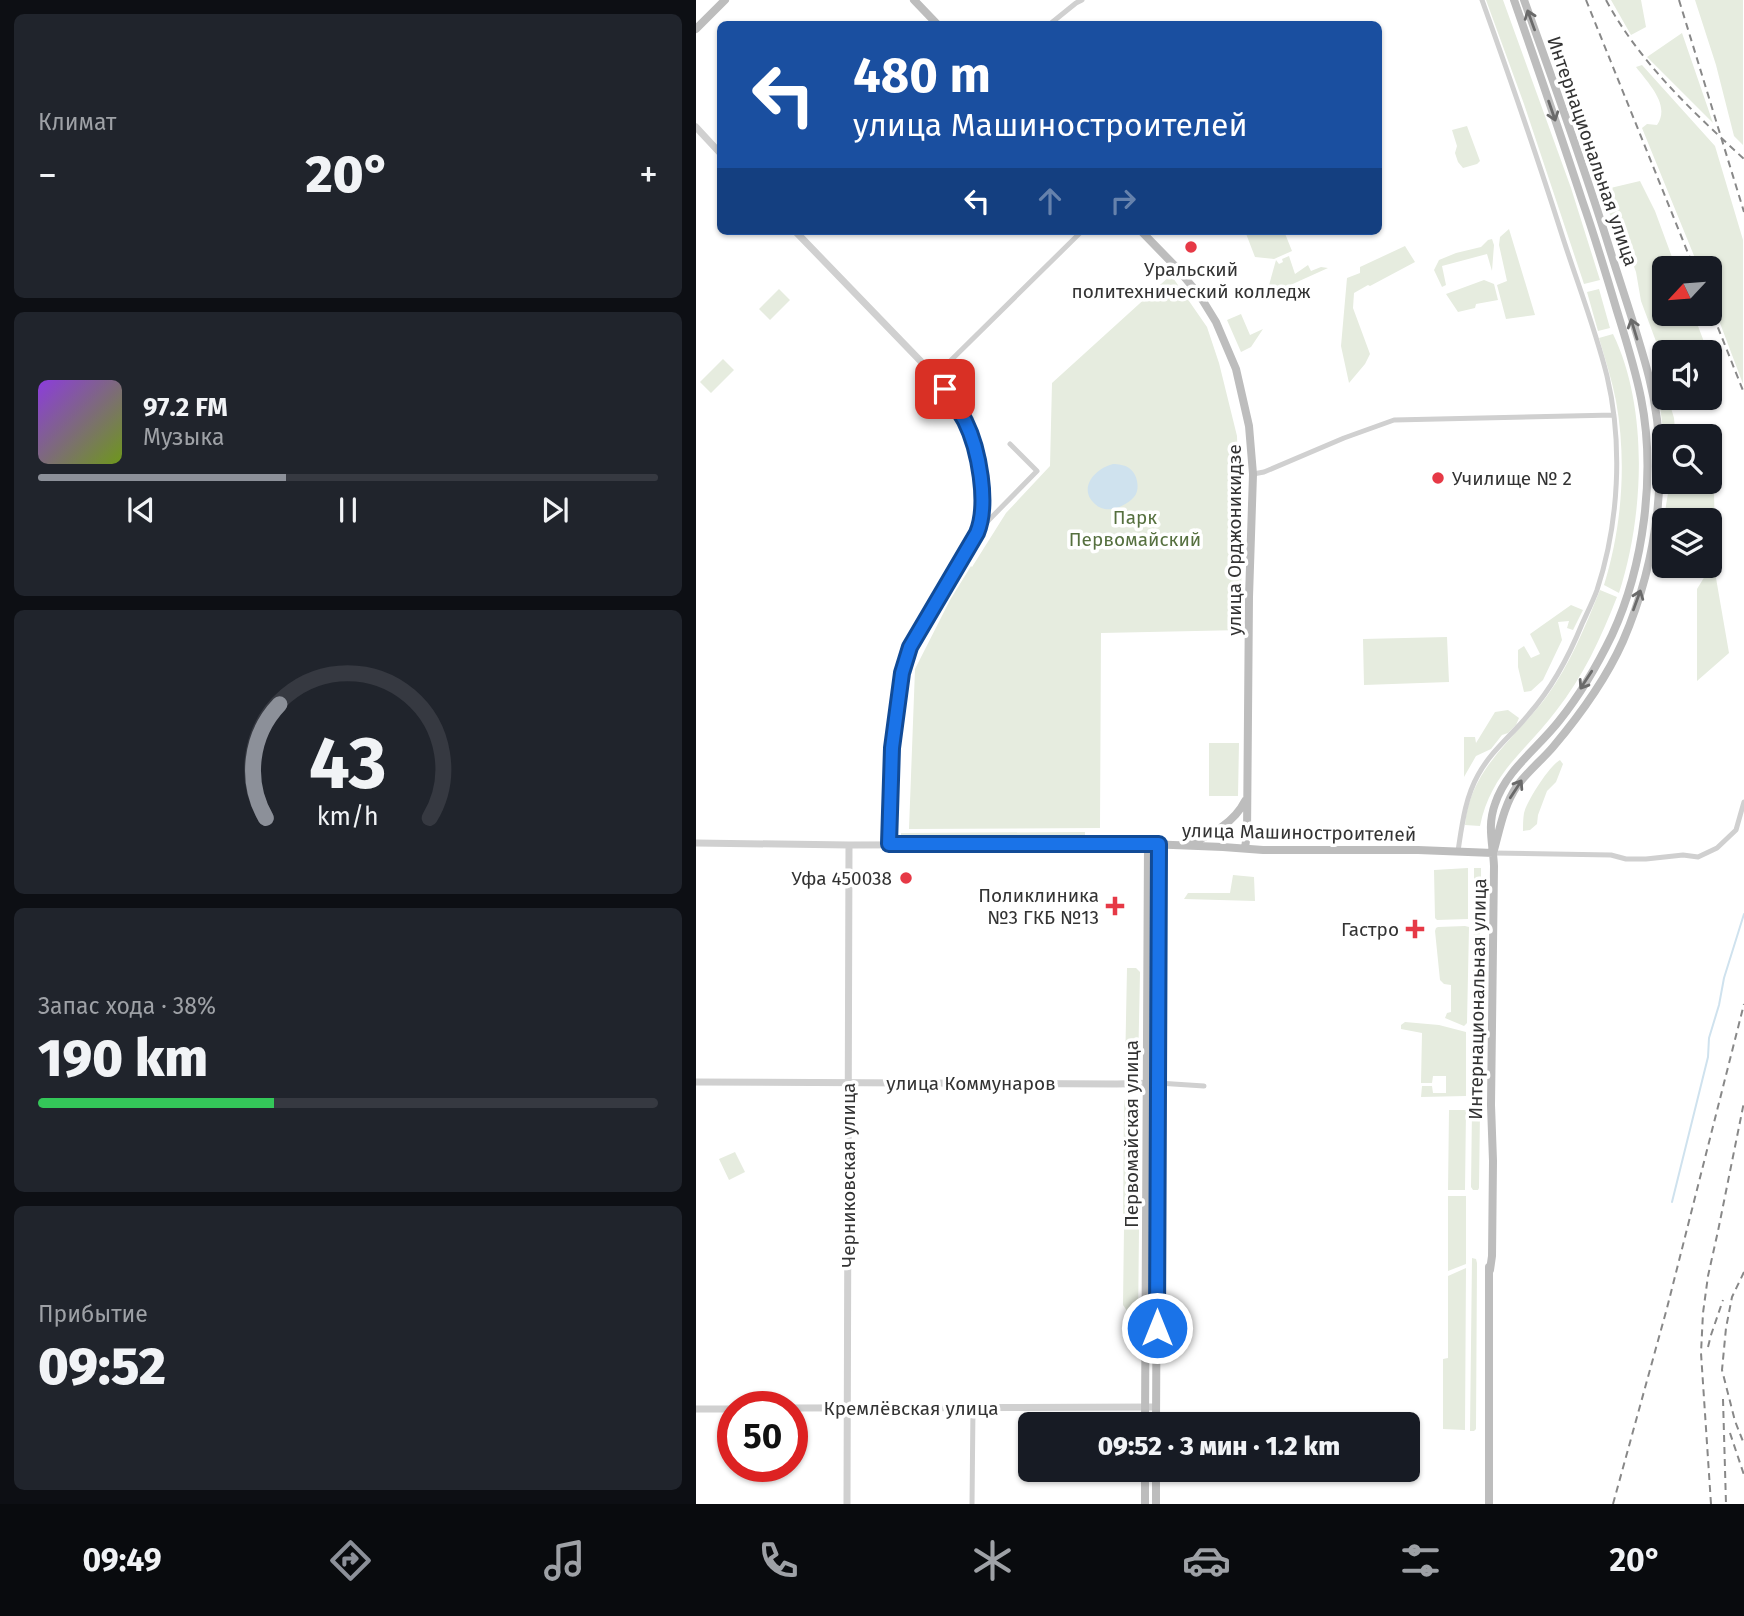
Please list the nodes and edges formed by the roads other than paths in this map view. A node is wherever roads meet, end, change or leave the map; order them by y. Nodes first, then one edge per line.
1 (725, 0) edge
2 (1082, 0) edge
3 (1482, 0) edge
4 (1514, 0) edge
5 (1524, 0) edge
6 (919, 2) edge
7 (935, 21) edge
8 (1054, 21) edge
9 (696, 29) edge
10 (696, 127) edge
11 (717, 150) edge
12 (799, 235) edge
13 (1078, 235) edge
14 (1145, 235) edge
15 (935, 376) junction
16 (1614, 415) junction
17 (1010, 444) dead end
18 (1253, 474) junction
19 (977, 533) junction
20 (1247, 799) junction
21 (1744, 802) edge
22 (696, 843) edge
23 (889, 844) junction
24 (1148, 844) junction
25 (1159, 844) junction
26 (849, 845) junction
27 (1188, 845) junction
28 (1245, 848) junction
29 (1458, 851) junction
30 (1493, 853) junction
31 (696, 1082) edge
32 (848, 1083) junction
33 (1158, 1083) junction
34 (1147, 1084) junction
35 (1204, 1086) dead end
36 (974, 1407) junction
37 (1145, 1407) junction
38 (1156, 1407) junction
39 (808, 1408) edge
40 (848, 1408) junction
41 (696, 1409) edge
42 (717, 1409) edge
43 (1145, 1412) edge
44 (1156, 1412) edge
45 (1145, 1482) edge
46 (1156, 1482) edge
47 (847, 1504) edge
48 (972, 1504) edge
49 (1145, 1504) edge
50 (1156, 1504) edge
51 (1489, 1504) edge

1 - 9 main road
2 - 8 street
3 - 16 street
4 -> 30 main road, Интернациональная улица
30 -> 5 main road, Интернациональная улица
6 - 7 main road
10 - 11 street
12 - 15 street
13 - 15 street
14 - 18 main road, улица Орджоникидзе
15 - 19 street
16 - 18 street
16 - 29 street
17 - 19 street
18 - 20 main road, улица Орджоникидзе
19 - 23 street
20 - 27 main road
20 - 28 main road, улица Орджоникидзе
21 - 30 street, улица Машиностроителей
22 - 26 street, улица Машиностроителей
23 - 24 street, улица Машиностроителей
23 - 26 street, улица Машиностроителей
24 - 25 main road, улица Машиностроителей
24 - 34 main road, Первомайская улица
25 - 27 main road, улица Машиностроителей
25 - 33 main road, Первомайская улица
26 - 32 street, Черниковская улица
27 - 28 main road, улица Машиностроителей
28 - 29 main road, улица Машиностроителей
29 - 30 main road, улица Машиностроителей
30 - 51 main road, Интернациональная улица
31 - 32 street, улица Коммунаров
32 - 34 street, улица Коммунаров
32 - 40 street, Черниковская улица
33 - 34 street, улица Коммунаров
33 - 35 street, улица Коммунаров
33 - 38 main road, Первомайская улица
34 - 37 main road, Первомайская улица
36 - 37 street, Кремлёвская улица
36 - 40 street, Кремлёвская улица
36 - 48 street
37 - 38 street, Кремлёвская улица
37 - 43 main road, Первомайская улица
38 - 44 main road, Первомайская улица
39 - 40 street, Кремлёвская улица
40 - 47 street, Черниковская улица
41 - 42 street
45 - 49 main road
46 - 50 main road

